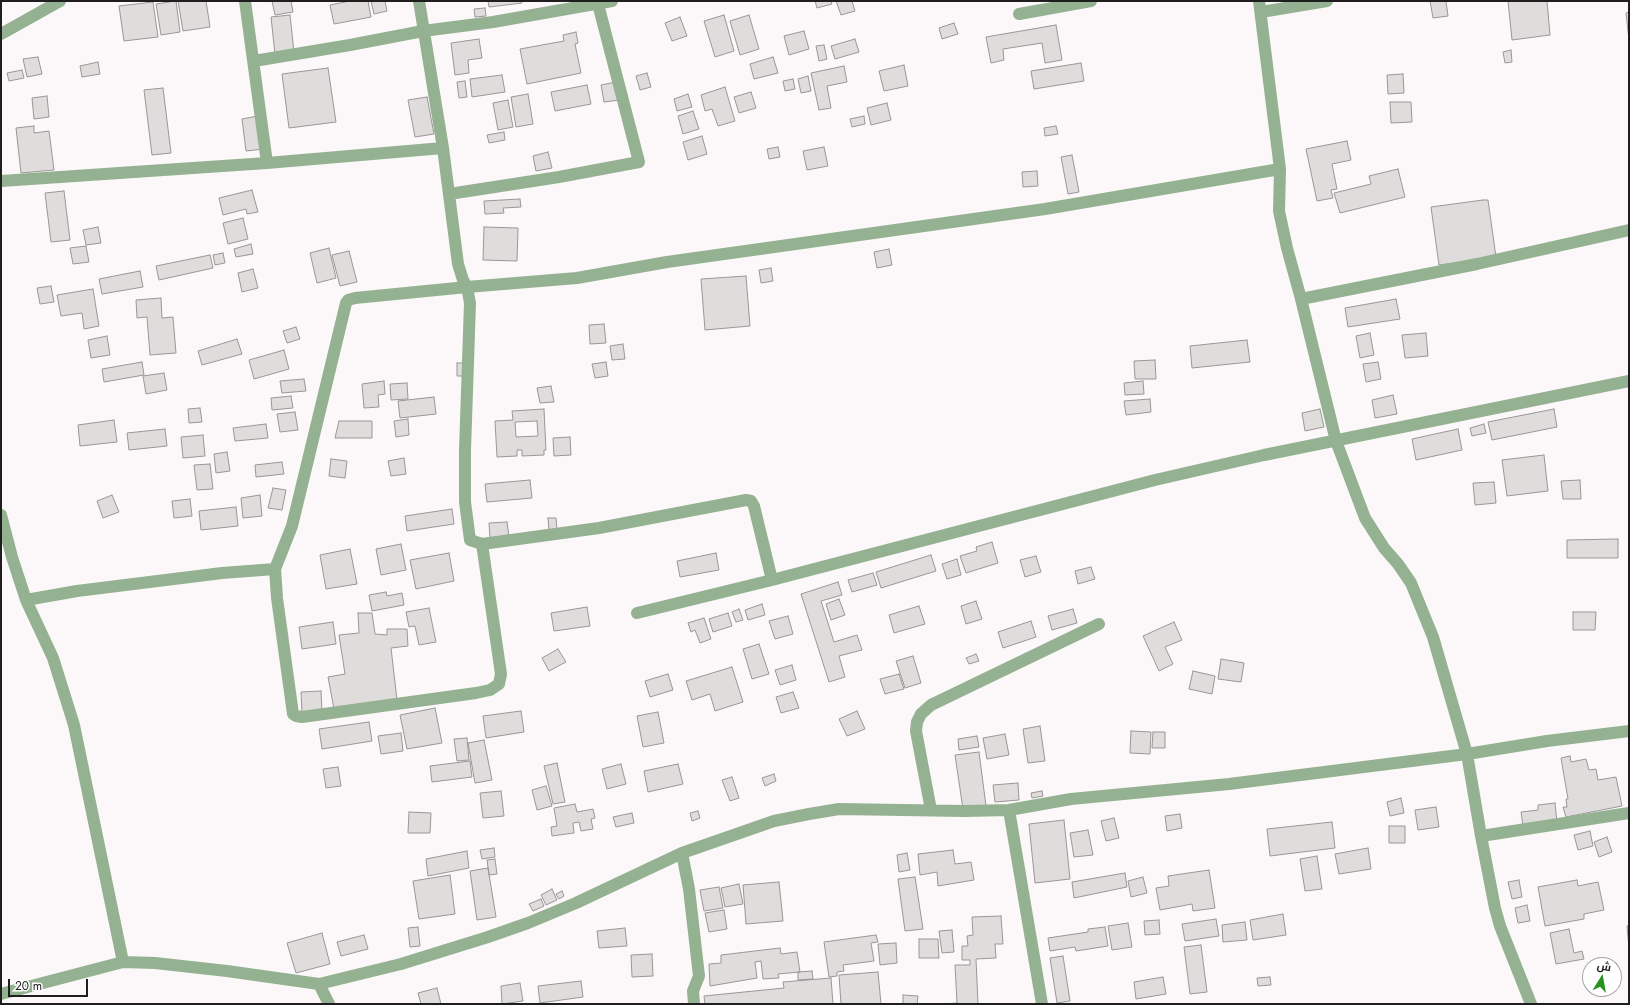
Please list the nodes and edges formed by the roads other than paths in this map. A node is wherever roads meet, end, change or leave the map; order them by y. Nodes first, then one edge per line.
1 (60, 1) edge
2 (245, 1) edge
3 (419, 1) edge
4 (612, 1) edge
5 (1091, 1) edge
6 (1327, 1) edge
7 (598, 4) junction
8 (1260, 6) edge
9 (1019, 14) dead end
10 (424, 31) junction
11 (1, 34) edge
12 (254, 61) junction
13 (443, 148) junction
14 (267, 163) junction
15 (1280, 169) junction
16 (1, 181) edge
17 (448, 194) junction
18 (1629, 230) edge
19 (467, 287) junction
20 (1302, 299) junction
21 (1629, 381) edge
22 (1336, 440) junction
23 (1, 515) edge
24 (482, 544) junction
25 (275, 569) junction
26 (772, 580) junction
27 (26, 600) junction
28 (637, 613) dead end
29 (1099, 624) dead end
30 (1629, 731) edge
31 (1467, 754) junction
32 (931, 810) junction
33 (1009, 810) junction
34 (1629, 813) edge
35 (1480, 836) junction
36 (682, 852) junction
37 (123, 962) junction
38 (319, 984) junction
39 (1, 994) edge
40 (329, 1004) edge
41 (694, 1004) edge
42 (1042, 1004) edge
43 (1531, 1004) edge

1 - 11 street
2 - 12 street
3 - 10 street
4 - 7 street
5 - 9 street
6 - 8 street
7 - 10 street
7 - 17 street
8 - 15 street
10 - 12 street
10 - 13 street
12 - 14 street
13 - 14 street
13 - 17 street
14 - 16 street
15 - 19 street
15 - 20 street
17 - 19 street
18 - 20 street
19 - 24 street
19 - 25 street
20 - 22 street
21 - 22 street
22 - 26 street
22 - 31 street
23 - 27 street
24 - 25 street
24 - 26 street
25 - 27 street
26 - 28 street
27 - 37 street
29 - 32 street
30 - 31 street
31 - 33 street
31 - 35 street
32 - 33 street
32 - 36 street
33 - 42 street
34 - 35 street
35 - 43 street
36 - 38 street
36 - 41 street
37 - 38 street
37 - 39 street
38 - 40 street

